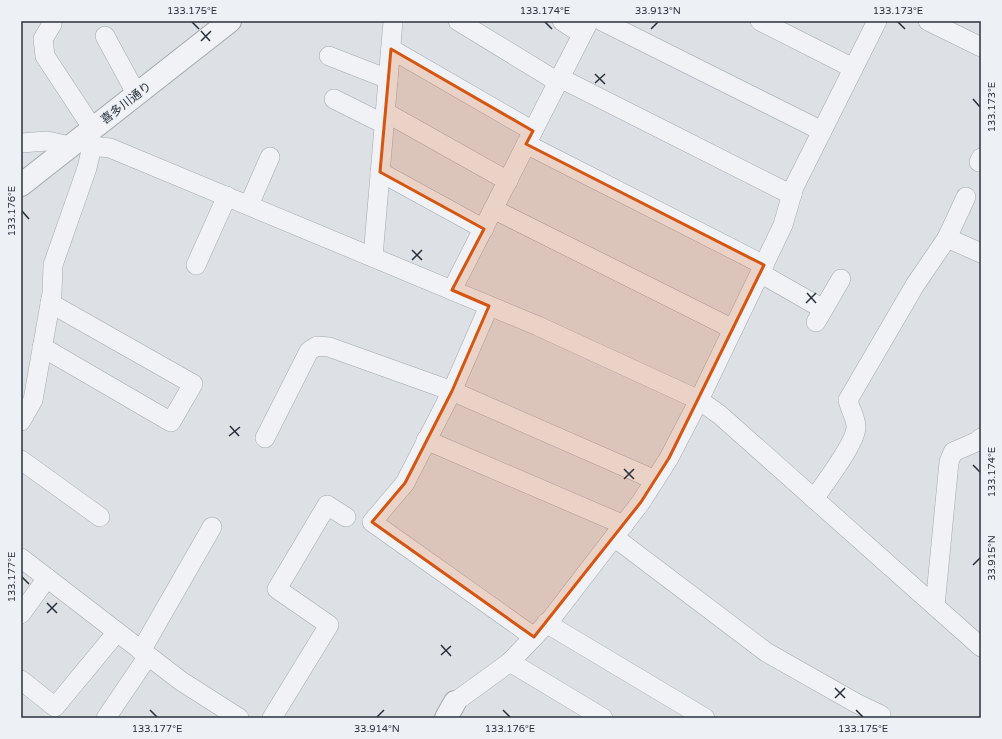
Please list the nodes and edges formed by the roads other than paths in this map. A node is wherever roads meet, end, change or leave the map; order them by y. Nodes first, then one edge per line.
1 (52, 21) edge
2 (230, 21) edge
3 (393, 21) edge
4 (458, 21) edge
5 (562, 21) edge
6 (602, 21) edge
7 (760, 21) edge
8 (877, 21) edge
9 (928, 21) edge
10 (585, 27) edge
11 (105, 36) dead end
12 (981, 47) edge
13 (391, 49) junction
14 (329, 56) dead end
15 (854, 68) junction
16 (388, 79) junction
17 (559, 80) junction
18 (137, 94) junction
19 (334, 99) dead end
20 (385, 118) junction
21 (822, 131) junction
22 (530, 138) junction
23 (84, 139) junction
24 (21, 144) edge
25 (270, 157) dead end
26 (380, 172) junction
27 (508, 181) junction
28 (21, 185) edge
29 (792, 195) junction
30 (227, 196) junction
31 (966, 198) dead end
32 (250, 205) junction
33 (493, 210) junction
34 (484, 229) junction
35 (947, 238) junction
36 (981, 253) edge
37 (373, 258) junction
38 (196, 265) dead end
39 (762, 269) junction
40 (841, 279) dead end
41 (452, 290) junction
42 (50, 303) junction
43 (489, 306) junction
44 (733, 329) junction
45 (42, 347) junction
46 (452, 391) junction
47 (699, 400) junction
48 (21, 421) edge
49 (265, 438) dead end
50 (981, 438) edge
51 (426, 440) junction
52 (21, 460) edge
53 (655, 480) junction
54 (814, 499) junction
55 (100, 517) dead end
56 (346, 517) dead end
57 (212, 527) dead end
58 (619, 531) junction
59 (21, 558) edge
60 (47, 578) junction
61 (936, 606) junction
62 (21, 614) edge
63 (540, 630) junction
64 (117, 632) junction
65 (981, 647) edge
66 (145, 653) junction
67 (510, 662) junction
68 (21, 680) edge
69 (451, 710) edge
70 (881, 716) dead end
71 (106, 718) edge
72 (239, 718) edge
73 (272, 718) edge
74 (603, 718) edge
75 (705, 718) edge

1 - 23 street
2 - 18 street, 喜多川通り
3 - 13 street
4 - 17 street
5 - 10 street
6 - 21 street
7 - 15 street
8 - 15 street
9 - 12 street
10 - 17 street
11 - 18 street
13 - 16 street
13 - 22 street
14 - 16 street
15 - 21 street
16 - 20 street
17 - 22 street
17 - 29 street
18 - 23 street, 喜多川通り
19 - 20 street
20 - 26 street
20 - 27 street
21 - 29 street
22 - 27 street
22 - 39 street
23 - 24 street
23 - 28 street, 喜多川通り
23 - 30 street
23 - 42 street
25 - 32 street
26 - 34 street
26 - 37 street
27 - 33 street
29 - 39 street
30 - 32 street
30 - 38 street
31 - 35 street
32 - 37 street
33 - 34 street
33 - 44 street
34 - 41 street
35 - 36 street
35 - 54 street
37 - 41 street
39 - 40 street
39 - 44 street
41 - 43 street
42 - 45 street
42 - 45 street
43 - 46 street
43 - 47 street
44 - 47 street
45 - 48 street
46 - 49 street
46 - 51 street
46 - 53 street
47 - 53 street
47 - 54 street
50 - 61 street
51 - 58 street
51 - 63 street
52 - 55 street
53 - 58 street
54 - 61 street
56 - 73 street
57 - 66 street
58 - 63 street
58 - 70 street
59 - 60 street
60 - 62 street
60 - 64 street
61 - 65 street
63 - 67 street
63 - 75 street
64 - 66 street
64 - 68 street
66 - 71 street
66 - 72 street
67 - 69 street
67 - 74 street

